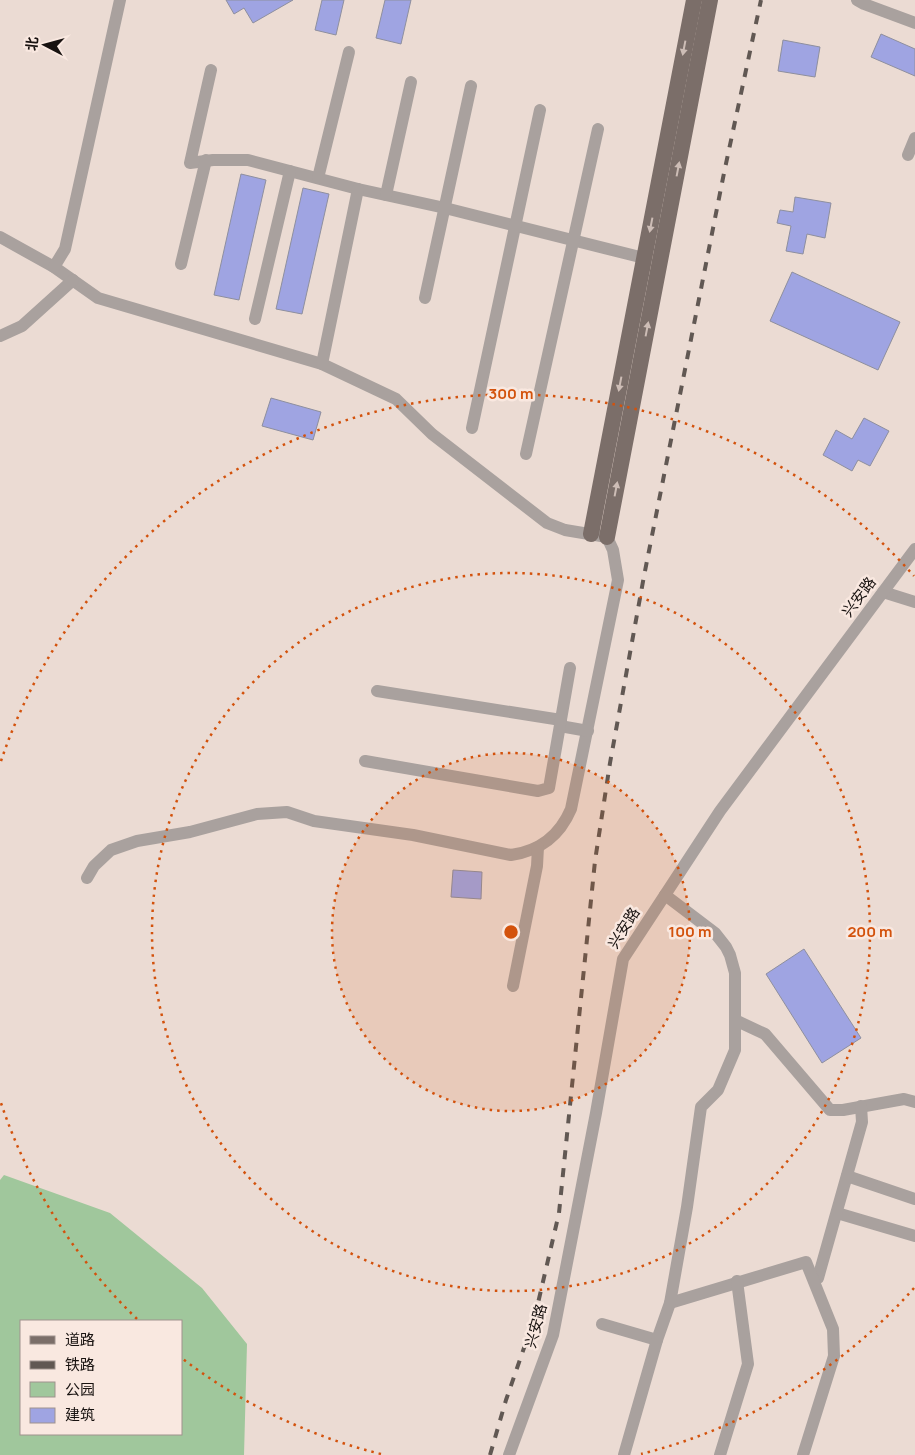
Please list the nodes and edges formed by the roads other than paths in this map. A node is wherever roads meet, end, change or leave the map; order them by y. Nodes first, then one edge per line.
1 (120, 0) edge
2 (694, 0) edge
3 (710, 0) edge
4 (857, 0) edge
5 (915, 24) edge
6 (349, 52) dead end
7 (211, 70) dead end
8 (411, 82) dead end
9 (471, 86) dead end
10 (540, 110) dead end
11 (598, 130) dead end
12 (915, 138) edge
13 (908, 155) dead end
14 (206, 160) junction
15 (290, 171) junction
16 (318, 178) junction
17 (358, 189) junction
18 (386, 195) junction
19 (445, 208) junction
20 (516, 226) junction
21 (0, 237) edge
22 (574, 240) junction
23 (644, 258) junction
24 (181, 264) dead end
25 (54, 267) junction
26 (72, 280) junction
27 (425, 298) dead end
28 (255, 319) dead end
29 (0, 336) edge
30 (322, 364) junction
31 (472, 428) dead end
32 (526, 454) dead end
33 (599, 535) junction
34 (915, 549) edge
35 (883, 592) junction
36 (915, 602) edge
37 (570, 668) dead end
38 (377, 691) dead end
39 (561, 723) junction
40 (588, 731) junction
41 (365, 761) dead end
42 (538, 847) junction
43 (87, 878) dead end
44 (665, 895) junction
45 (513, 986) dead end
46 (735, 1020) junction
47 (915, 1102) edge
48 (861, 1106) junction
49 (847, 1176) junction
50 (915, 1199) edge
51 (837, 1213) junction
52 (915, 1236) edge
53 (818, 1278) dead end
54 (737, 1282) junction
55 (670, 1303) junction
56 (602, 1324) dead end
57 (657, 1340) junction
58 (509, 1455) edge
59 (624, 1455) edge
60 (720, 1455) edge
61 (803, 1455) edge

1 - 25 street
2 -> 23 main road
33 -> 3 main road
4 - 5 street
6 - 16 street
7 - 14 street
8 - 18 street
9 - 19 street
10 - 20 street
11 - 22 street
12 - 13 street
14 - 15 street
14 - 24 street
15 - 16 street
15 - 28 street
16 - 17 street
17 - 18 street
17 - 30 street
18 - 19 street
19 - 20 street
19 - 27 street
20 - 22 street
20 - 31 street
21 - 25 street
22 - 23 street
22 - 32 street
23 -> 33 main road
25 - 26 street
26 - 29 street
26 - 30 street
30 - 33 street
33 - 40 street
34 - 35 street, 兴安路
35 - 36 street
35 - 44 street, 兴安路
37 - 39 street
38 - 39 street
39 - 40 street
39 - 41 street
40 - 42 street
42 - 43 street
42 - 45 street
44 - 46 street
44 - 58 street, 兴安路
46 - 48 street
46 - 55 street
47 - 48 street
48 - 49 street
49 - 50 street
49 - 51 street
51 - 52 street
51 - 53 street
54 - 55 street
54 - 60 street
54 - 61 street
55 - 57 street
56 - 57 street
57 - 59 street

